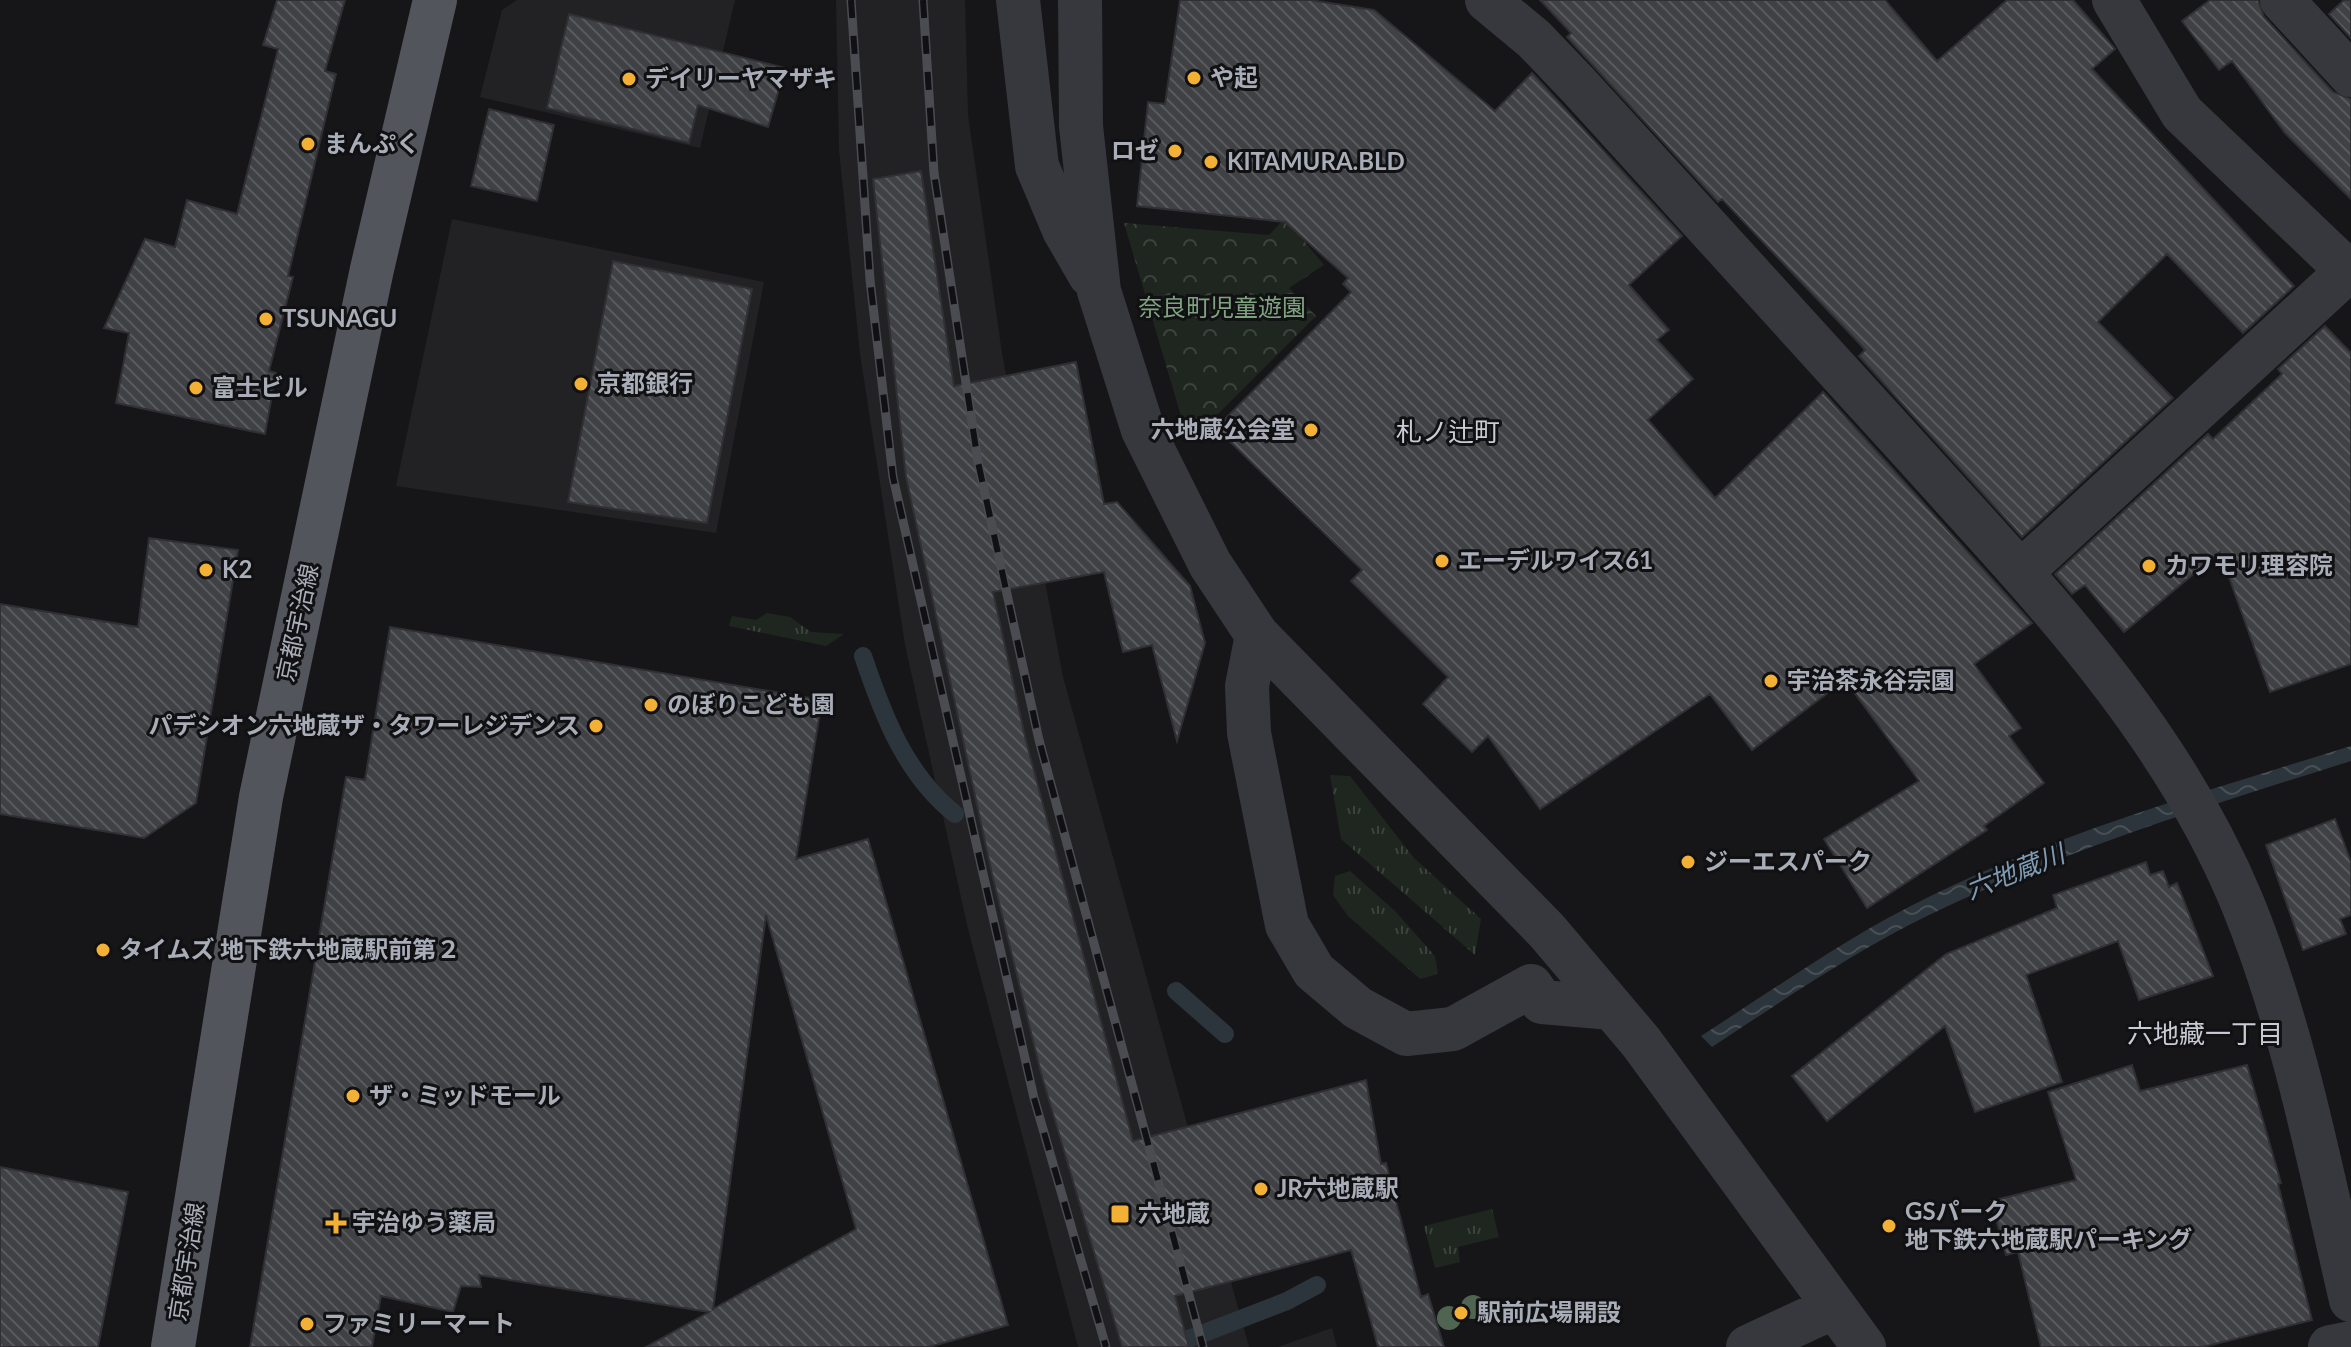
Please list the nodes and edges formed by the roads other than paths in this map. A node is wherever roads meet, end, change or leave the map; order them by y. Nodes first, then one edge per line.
1 (435, 0) edge
2 (1018, 0) edge
3 (1080, 0) edge
4 (1487, 0) edge
5 (2114, 0) edge
6 (2282, 0) edge
7 (2351, 75) edge
8 (2350, 269) edge
9 (1099, 291) junction
10 (2021, 572) junction
11 (1257, 635) junction
12 (1612, 1008) junction
13 (2351, 1300) edge
14 (1834, 1307) junction
15 (2351, 1343) edge
16 (173, 1347) edge
17 (1748, 1347) edge
18 (1864, 1347) edge
19 (2330, 1347) edge

1 - 16 main road, 京都宇治線
2 - 9 street
3 - 9 street
4 - 10 street
5 - 8 street
6 - 7 street
8 - 10 street
9 - 11 street
10 - 13 street
11 - 12 street
11 - 12 street
12 - 14 street
14 - 17 street
14 - 18 street
15 - 19 street

